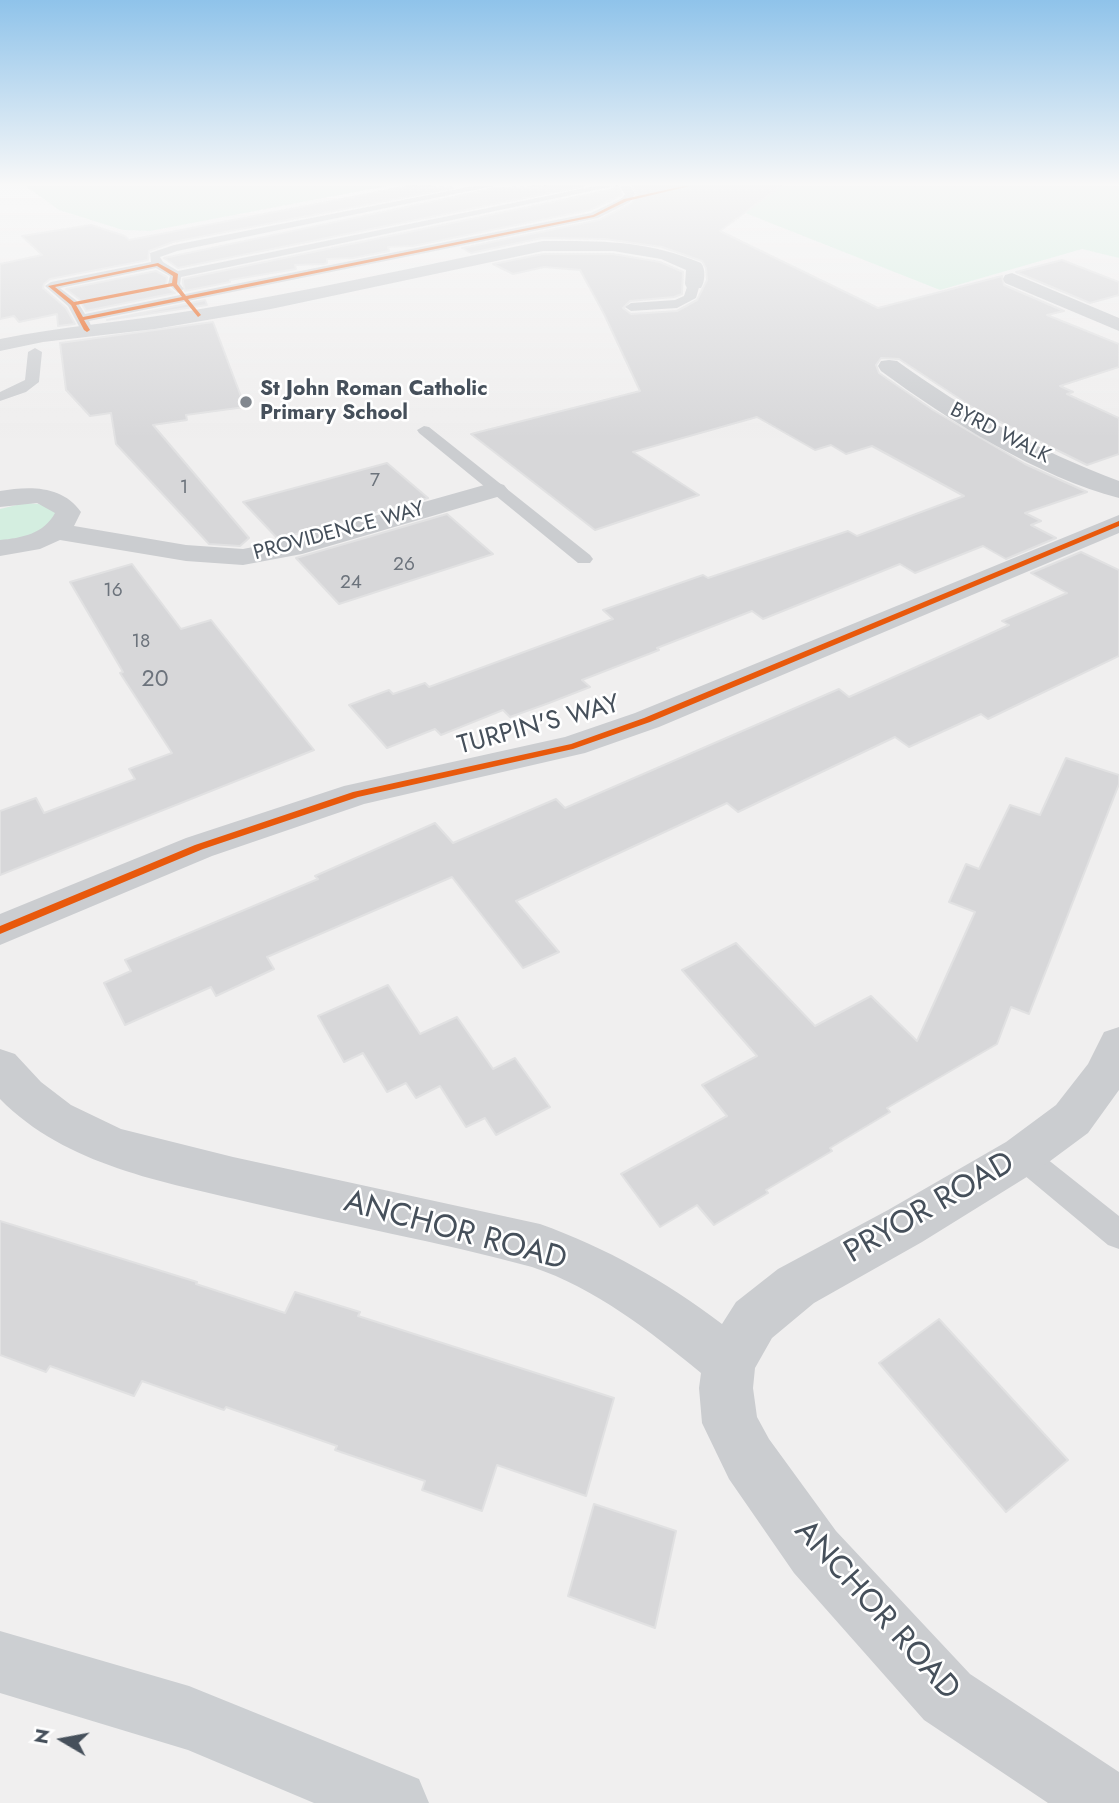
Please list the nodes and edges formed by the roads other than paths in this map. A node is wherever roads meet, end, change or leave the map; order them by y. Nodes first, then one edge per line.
1 (128, 270) edge
2 (165, 270) edge
3 (216, 270) edge
4 (330, 270) edge
5 (432, 270) edge
6 (695, 270) edge
7 (175, 279) junction
8 (1012, 279) dead end
9 (694, 284) joint
10 (184, 300) junction
11 (73, 304) junction
12 (631, 307) dead end
13 (198, 315) junction
14 (84, 324) junction
15 (1119, 325) edge
16 (0, 345) edge
17 (35, 352) dead end
18 (889, 366) dead end
19 (0, 397) edge
20 (424, 430) dead end
21 (495, 490) junction
22 (1119, 490) edge
23 (1, 498) edge
24 (1119, 523) edge
25 (56, 531) junction
26 (0, 548) edge
27 (584, 559) dead end
28 (0, 930) edge
29 (1119, 1044) edge
30 (0, 1067) edge
31 (1022, 1156) junction
32 (1119, 1235) edge
33 (729, 1362) junction
34 (0, 1662) edge
35 (395, 1803) edge
36 (1107, 1803) edge

1 - 11 lane
2 - 7 lane
3 - 7 lane
4 - 10 lane
5 - 13 street
6 - 9 street
7 - 10 lane
7 - 11 lane
8 - 15 street
9 - 12 lane
10 - 13 lane
10 - 14 lane
11 - 14 lane
13 - 14 street
14 - 16 street
17 - 19 lane
18 - 22 street, BYRD WALK
20 - 21 lane
21 - 25 street, PROVIDENCE WAY
21 - 27 lane
23 - 25 street
24 - 28 street, TURPIN'S WAY
25 - 26 street
29 - 31 street, PRYOR ROAD
30 - 33 street, ANCHOR ROAD
31 - 32 lane
31 - 33 street, PRYOR ROAD
33 - 36 street, ANCHOR ROAD
34 - 35 main road

